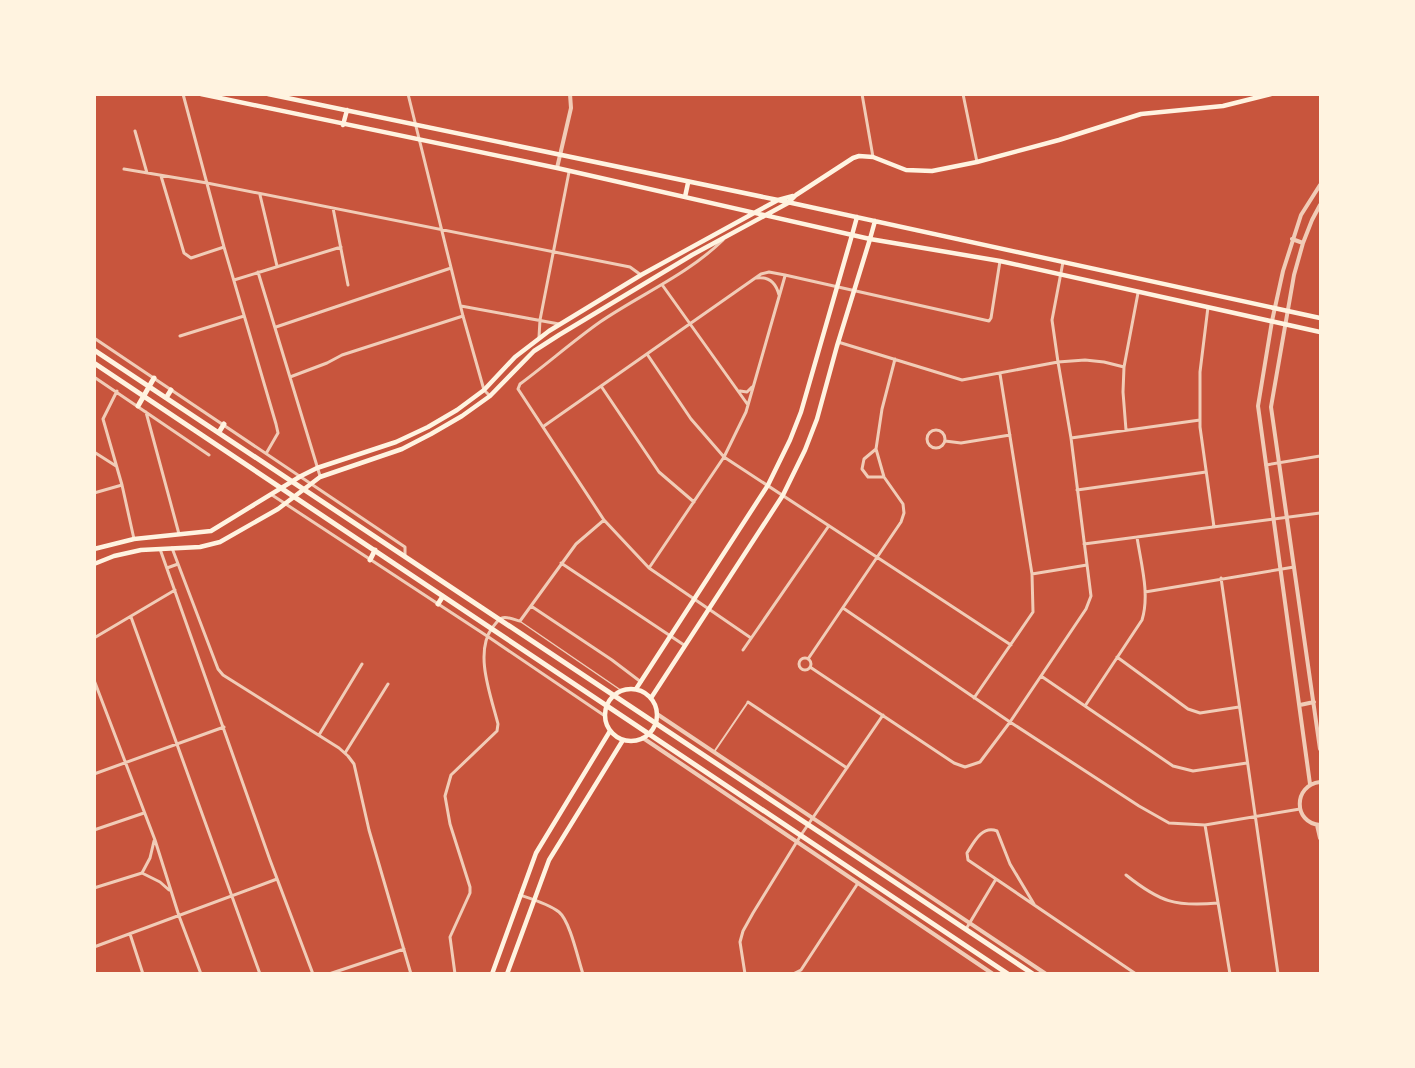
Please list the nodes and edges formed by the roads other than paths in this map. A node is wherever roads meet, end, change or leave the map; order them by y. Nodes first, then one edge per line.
1 (183, 94) edge
2 (201, 94) edge
3 (268, 94) edge
4 (408, 94) edge
5 (570, 94) edge
6 (862, 94) edge
7 (963, 94) edge
8 (1271, 94) edge
9 (221, 97) edge
10 (279, 97) junction
11 (347, 110) junction
12 (277, 111) junction
13 (416, 124) junction
14 (343, 125) junction
15 (135, 131) dead end
16 (420, 141) junction
17 (560, 155) junction
18 (873, 157) junction
19 (977, 162) junction
20 (557, 168) junction
21 (124, 169) dead end
22 (569, 172) junction
23 (147, 173) junction
24 (160, 176) junction
25 (207, 183) junction
26 (688, 183) junction
27 (1320, 185) edge
28 (260, 194) junction
29 (796, 195) junction
30 (684, 198) junction
31 (778, 200) junction
32 (788, 203) junction
33 (1320, 205) edge
34 (333, 208) junction
35 (754, 213) junction
36 (765, 215) junction
37 (857, 217) junction
38 (875, 221) junction
39 (442, 229) junction
40 (729, 234) junction
41 (852, 235) junction
42 (870, 239) junction
43 (1292, 239) junction
44 (1303, 243) junction
45 (224, 247) junction
46 (341, 247) junction
47 (553, 250) junction
48 (1000, 261) junction
49 (1063, 262) junction
50 (277, 266) junction
51 (451, 268) junction
52 (258, 272) junction
53 (641, 275) junction
54 (785, 275) junction
55 (1060, 275) junction
56 (754, 279) junction
57 (234, 280) junction
58 (348, 285) dead end
59 (663, 286) junction
60 (836, 287) junction
61 (853, 291) junction
62 (1138, 292) junction
63 (779, 295) junction
64 (460, 306) junction
65 (1208, 307) junction
66 (1274, 308) junction
67 (1288, 310) junction
68 (244, 316) junction
69 (463, 316) junction
70 (1320, 318) edge
71 (540, 320) junction
72 (1272, 321) junction
73 (690, 323) junction
74 (560, 324) junction
75 (1285, 324) junction
76 (276, 327) junction
77 (1320, 332) edge
78 (180, 336) dead end
79 (539, 337) junction
80 (94, 338) edge
81 (838, 342) junction
82 (94, 350) edge
83 (647, 354) junction
84 (895, 358) junction
85 (1058, 362) junction
86 (94, 363) edge
87 (1124, 367) junction
88 (1000, 374) junction
89 (94, 376) edge
90 (290, 377) junction
91 (154, 378) junction
92 (149, 386) junction
93 (601, 386) junction
94 (753, 386) junction
95 (171, 390) junction
96 (484, 390) junction
97 (117, 391) junction
98 (738, 391) junction
99 (144, 396) junction
100 (490, 396) junction
101 (166, 398) junction
102 (138, 405) junction
103 (748, 405) junction
104 (145, 410) junction
105 (1200, 420) junction
106 (224, 424) junction
107 (543, 426) junction
108 (1126, 430) junction
109 (219, 432) junction
110 (1010, 435) junction
111 (1071, 438) junction
112 (945, 441) junction
113 (876, 449) junction
114 (94, 452) edge
115 (267, 452) junction
116 (209, 455) dead end
117 (1320, 456) edge
118 (724, 457) junction
119 (1278, 463) junction
120 (1265, 465) junction
121 (117, 467) junction
122 (317, 468) junction
123 (1206, 472) junction
124 (301, 476) junction
125 (320, 477) junction
126 (884, 477) junction
127 (292, 481) junction
128 (311, 483) junction
129 (122, 485) junction
130 (768, 485) junction
131 (282, 488) junction
132 (304, 489) junction
133 (1077, 490) junction
134 (94, 493) edge
135 (272, 495) junction
136 (783, 495) junction
137 (295, 496) junction
138 (694, 502) junction
139 (285, 504) junction
140 (1320, 513) edge
141 (1286, 517) junction
142 (1272, 519) junction
143 (604, 520) junction
144 (828, 527) junction
145 (1214, 527) junction
146 (179, 534) junction
147 (1137, 537) junction
148 (134, 539) junction
149 (1084, 544) junction
150 (172, 548) junction
151 (94, 549) edge
152 (160, 549) junction
153 (375, 550) junction
154 (405, 556) junction
155 (877, 558) junction
156 (370, 560) junction
157 (561, 563) junction
158 (94, 564) edge
159 (178, 564) junction
160 (1087, 565) junction
161 (1294, 567) junction
162 (167, 568) junction
163 (649, 568) junction
164 (1280, 570) junction
165 (1032, 574) junction
166 (1221, 578) junction
167 (175, 590) junction
168 (1145, 592) junction
169 (443, 596) junction
170 (694, 600) junction
171 (438, 604) junction
172 (531, 606) junction
173 (843, 608) junction
174 (708, 609) junction
175 (131, 617) junction
176 (499, 619) junction
177 (520, 621) junction
178 (492, 628) junction
179 (487, 636) junction
180 (671, 636) junction
181 (94, 638) edge
182 (751, 638) junction
183 (684, 645) junction
184 (1011, 645) junction
185 (743, 650) dead end
186 (1118, 657) junction
187 (808, 659) junction
188 (362, 664) dead end
189 (810, 668) junction
190 (1041, 676) junction
191 (94, 680) edge
192 (641, 682) junction
193 (388, 684) dead end
194 (636, 689) junction
195 (622, 691) junction
196 (614, 695) junction
197 (651, 698) junction
198 (974, 698) junction
199 (748, 702) joint
200 (1314, 702) junction
201 (607, 705) junction
202 (1300, 705) junction
203 (1086, 706) junction
204 (1239, 706) junction
205 (657, 714) junction
206 (883, 715) junction
207 (605, 716) junction
208 (1010, 722) junction
209 (656, 723) junction
210 (224, 727) junction
211 (610, 731) junction
212 (649, 734) junction
213 (319, 735) junction
214 (643, 738) junction
215 (623, 740) junction
216 (177, 744) junction
217 (705, 746) junction
218 (1320, 748) edge
219 (714, 752) junction
220 (345, 753) junction
221 (701, 753) junction
222 (680, 754) junction
223 (676, 760) junction
224 (126, 763) junction
225 (1247, 763) junction
226 (846, 768) junction
227 (584, 773) junction
228 (94, 774) edge
229 (597, 781) junction
230 (1320, 782) edge
231 (1310, 784) junction
232 (1300, 809) junction
233 (144, 813) junction
234 (1255, 816) junction
235 (812, 818) junction
236 (808, 824) junction
237 (1205, 825) junction
238 (1319, 825) edge
239 (94, 830) edge
240 (801, 835) junction
241 (1320, 838) edge
242 (155, 840) junction
243 (797, 841) junction
244 (142, 873) junction
245 (1126, 875) dead end
246 (277, 879) junction
247 (997, 879) junction
248 (858, 882) junction
249 (94, 888) edge
250 (171, 892) junction
251 (889, 894) junction
252 (520, 895) junction
253 (232, 897) junction
254 (535, 900) junction
255 (885, 901) junction
256 (1218, 903) junction
257 (1034, 904) junction
258 (179, 916) junction
259 (971, 923) junction
260 (966, 929) junction
261 (130, 934) junction
262 (94, 947) edge
263 (404, 949) junction
264 (143, 974) edge
265 (201, 974) edge
266 (260, 974) edge
267 (313, 974) edge
268 (329, 974) edge
269 (411, 974) edge
270 (455, 974) edge
271 (492, 974) edge
272 (507, 974) edge
273 (583, 974) edge
274 (746, 974) edge
275 (794, 974) edge
276 (993, 974) edge
277 (1008, 974) edge
278 (1033, 974) edge
279 (1046, 974) edge
280 (1136, 974) edge
281 (1230, 974) edge
282 (1278, 974) edge

1 - 25 street
2 - 9 main road
3 - 10 main road
4 - 13 street
5 - 17 street
6 - 18 street
7 - 19 street
8 - 19 main road
9 - 12 main road
10 - 11 main road
10 - 12 main road
11 - 13 main road
11 - 14 main road
12 - 14 main road
13 - 16 street
13 - 17 main road
14 - 16 main road
15 - 23 street
16 - 20 main road
16 - 39 street
17 - 20 street
17 - 26 main road
18 - 19 main road
18 - 29 main road
20 - 22 main road
21 - 23 street
22 - 30 main road
22 - 47 street
23 - 24 street
24 - 25 street
24 - 45 street
25 - 28 street
25 - 45 street
26 - 30 main road
26 - 31 main road
27 - 43 street
28 - 34 street
28 - 50 street
29 - 31 main road
29 - 32 main road
30 - 35 main road
31 - 32 main road
31 - 35 main road
32 - 36 main road
32 - 37 main road
33 - 44 street
34 - 39 street
34 - 46 street
35 - 36 main road
35 - 53 main road
36 - 40 main road
36 - 41 main road
37 - 38 main road
37 - 41 main road
38 - 42 main road
38 - 49 main road
39 - 47 street
39 - 51 street
40 - 59 street
40 - 100 main road
41 - 42 main road
41 - 60 main road
42 - 48 main road
42 - 61 main road
43 - 44 street
43 - 66 street
44 - 67 street
45 - 57 street
46 - 50 street
46 - 58 street
47 - 53 street
47 - 71 street
48 - 55 main road
48 - 61 street
49 - 55 street
49 - 66 main road
50 - 52 street
51 - 64 street
51 - 76 street
52 - 57 street
52 - 76 street
53 - 74 main road
54 - 56 street
54 - 60 street
54 - 63 street
55 - 62 main road
55 - 85 street
56 - 63 street
56 - 73 street
57 - 68 street
59 - 73 street
59 - 107 street
60 - 61 street
60 - 130 main road
61 - 81 main road
62 - 65 main road
62 - 87 street
63 - 94 street
64 - 69 street
64 - 71 street
65 - 72 main road
65 - 105 street
66 - 67 main road
66 - 72 street
67 - 70 main road
67 - 75 street
68 - 78 street
68 - 115 street
69 - 90 street
69 - 96 street
71 - 74 street
71 - 79 street
72 - 75 main road
72 - 120 street
73 - 83 street
73 - 98 street
74 - 79 main road
75 - 77 main road
75 - 119 street
76 - 90 street
79 - 96 main road
80 - 91 street
81 - 84 street
81 - 136 main road
82 - 92 highway
83 - 93 street
83 - 118 street
84 - 88 street
84 - 113 street
85 - 87 street
85 - 88 street
85 - 111 street
86 - 99 highway
87 - 108 street
88 - 110 street
89 - 97 street
90 - 122 street
91 - 92 highway
91 - 95 street
92 - 99 highway
92 - 101 highway
93 - 107 street
93 - 138 street
94 - 98 street
94 - 103 street
95 - 101 highway
95 - 106 street
96 - 100 street
96 - 122 main road
97 - 102 street
97 - 121 street
98 - 103 street
99 - 102 highway
99 - 131 highway
100 - 125 main road
101 - 109 highway
102 - 104 street
103 - 118 street
104 - 116 street
104 - 146 street
105 - 108 street
105 - 123 street
106 - 109 highway
106 - 115 street
107 - 143 street
108 - 111 street
109 - 127 highway
110 - 112 street
110 - 165 street
111 - 133 street
112 - 112 street
113 - 126 street
113 - 126 street
114 - 121 street
115 - 124 street
117 - 119 street
118 - 130 street
118 - 138 street
119 - 120 street
119 - 141 street
120 - 142 street
121 - 129 street
122 - 124 main road
122 - 125 street
123 - 133 street
123 - 145 street
124 - 127 main road
124 - 128 street
125 - 128 main road
126 - 155 street
127 - 131 main road
127 - 132 highway
128 - 132 main road
128 - 154 street
129 - 134 street
129 - 148 street
130 - 136 street
130 - 170 main road
131 - 135 main road
131 - 137 highway
132 - 137 main road
132 - 154 highway
133 - 149 street
135 - 139 street
135 - 146 main road
136 - 144 street
136 - 174 main road
137 - 139 main road
137 - 153 highway
138 - 163 street
139 - 150 main road
139 - 156 street
140 - 141 street
141 - 142 street
141 - 161 street
142 - 145 street
142 - 164 street
143 - 157 street
143 - 163 street
144 - 155 street
144 - 182 street
145 - 147 street
146 - 148 main road
147 - 149 street
147 - 168 street
148 - 151 main road
149 - 160 street
150 - 152 main road
150 - 159 street
152 - 158 main road
152 - 162 street
153 - 156 highway
153 - 169 highway
154 - 176 highway
155 - 173 street
155 - 184 street
156 - 171 street
157 - 172 street
157 - 180 street
159 - 162 street
159 - 213 street
160 - 165 street
160 - 190 street
161 - 164 street
161 - 200 street
162 - 167 street
163 - 170 street
164 - 166 street
164 - 202 street
165 - 184 street
166 - 168 street
166 - 204 street
167 - 175 street
167 - 210 street
168 - 186 street
169 - 171 highway
169 - 178 highway
170 - 174 street
170 - 180 main road
171 - 179 street
172 - 177 street
172 - 192 street
173 - 187 street
173 - 198 street
174 - 182 street
174 - 183 main road
175 - 181 street
175 - 216 street
176 - 177 street
176 - 178 street
176 - 196 highway
177 - 195 lane
178 - 179 street
178 - 201 highway
179 - 207 street
179 - 270 street
180 - 183 street
180 - 192 main road
182 - 185 street
183 - 197 main road
184 - 198 street
186 - 203 street
186 - 204 street
187 - 189 street
187 - 189 street
188 - 213 street
189 - 206 street
190 - 203 street
190 - 208 street
191 - 224 street
192 - 194 main road
193 - 220 street
194 - 195 main road
194 - 197 main road
195 - 196 main road
196 - 201 main road
196 - 209 highway
197 - 205 main road
198 - 208 street
199 - 219 street
199 - 226 street
200 - 202 street
200 - 218 street
201 - 207 main road
201 - 212 highway
202 - 231 street
203 - 225 street
204 - 225 street
205 - 209 main road
205 - 217 street
206 - 208 street
206 - 226 street
207 - 211 main road
208 - 237 street
209 - 212 main road
209 - 221 highway
210 - 216 street
210 - 246 street
211 - 215 main road
211 - 227 main road
212 - 214 main road
212 - 222 highway
213 - 220 street
214 - 215 main road
214 - 223 street
215 - 229 main road
216 - 224 street
216 - 253 street
217 - 219 street
217 - 221 highway
219 - 235 street
220 - 263 street
221 - 236 highway
222 - 223 highway
222 - 240 highway
223 - 243 street
224 - 228 street
224 - 233 street
225 - 234 street
226 - 235 street
227 - 229 main road
227 - 252 main road
229 - 254 main road
230 - 231 street
231 - 232 street
232 - 234 street
232 - 238 street
233 - 239 street
233 - 242 street
234 - 237 street
234 - 282 street
235 - 236 street
235 - 259 street
236 - 240 street
236 - 260 highway
237 - 256 street
238 - 241 street
240 - 243 street
240 - 251 highway
242 - 244 street
242 - 250 street
243 - 248 street
243 - 274 street
244 - 249 street
244 - 250 street
245 - 256 street
246 - 253 street
246 - 267 street
247 - 257 street
247 - 257 street
247 - 259 street
248 - 255 street
248 - 275 street
250 - 258 street
251 - 255 highway
251 - 277 highway
252 - 254 street
252 - 271 main road
253 - 258 street
253 - 266 street
254 - 272 main road
254 - 273 street
255 - 276 street
256 - 281 street
257 - 280 street
258 - 261 street
258 - 265 street
259 - 260 street
259 - 279 street
260 - 278 highway
261 - 262 street
261 - 264 street
263 - 268 street
263 - 269 street

